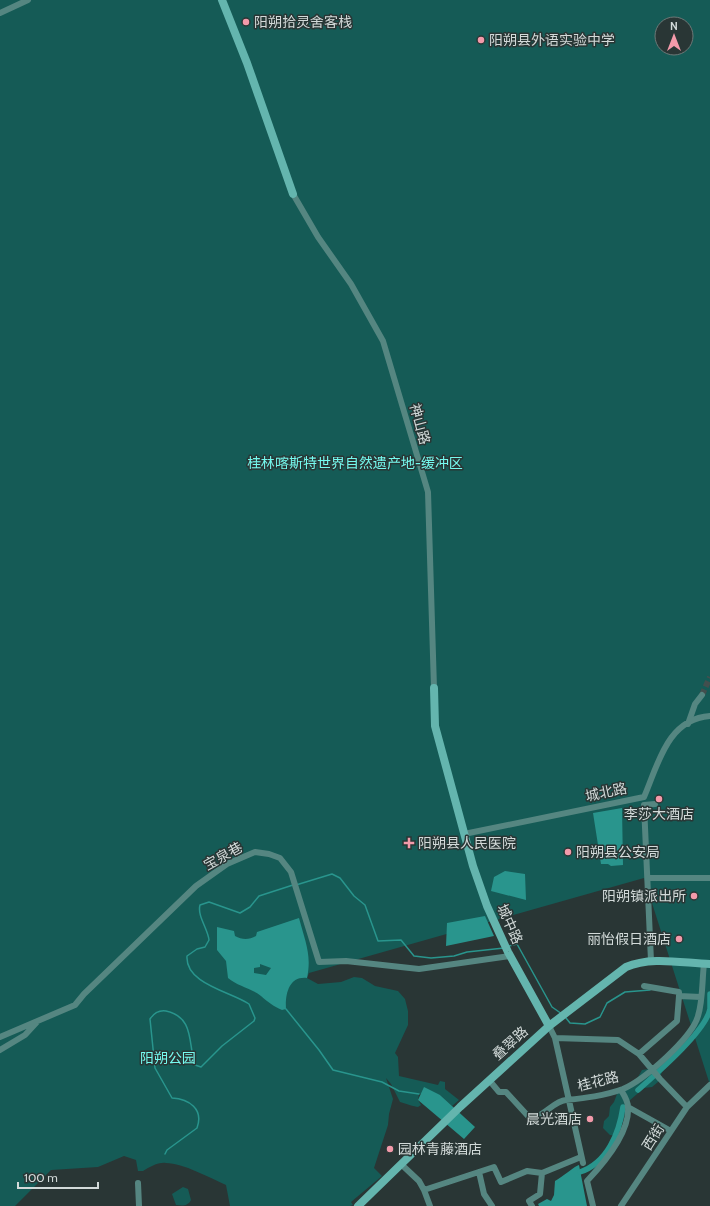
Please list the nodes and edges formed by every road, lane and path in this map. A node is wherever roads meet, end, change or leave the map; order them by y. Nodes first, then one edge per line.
1 (28, 0) edge
2 (222, 0) edge
3 (0, 13) edge
4 (293, 194) joint
5 (434, 688) joint
6 (702, 695) tunnel mouth
7 (710, 716) edge
8 (688, 724) junction
9 (644, 797) junction
10 (655, 804) dead end
11 (644, 805) junction
12 (464, 834) junction
13 (648, 878) junction
14 (710, 878) edge
15 (509, 954) junction
16 (651, 961) junction
17 (708, 964) edge
18 (644, 986) dead end
19 (679, 996) junction
20 (701, 997) junction
21 (39, 1020) junction
22 (549, 1026) junction
23 (0, 1037) edge
24 (555, 1038) junction
25 (0, 1050) edge
26 (639, 1054) junction
27 (652, 1069) junction
28 (489, 1080) junction
29 (710, 1085) edge
30 (621, 1090) junction
31 (569, 1100) junction
32 (628, 1107) junction
33 (687, 1107) junction
34 (671, 1130) junction
35 (402, 1165) junction
36 (479, 1172) junction
37 (542, 1173) junction
38 (138, 1183) dead end
39 (424, 1190) junction
40 (139, 1206) edge
41 (358, 1206) edge
42 (430, 1206) edge
43 (490, 1206) edge
44 (532, 1206) edge
45 (593, 1206) edge
46 (621, 1206) edge

1 - 3 street
2 - 4 street
4 - 5 street, 神山路
5 - 12 street, 城中路
6 - 8 street
7 - 8 street, 城北路
8 - 9 street, 城北路
9 - 11 street
9 - 12 street, 城北路
10 - 11 street
11 - 13 street
11 - 16 street
12 - 15 street, 城中路
13 - 14 street
13 - 16 street
15 - 21 street, 宝泉巷
15 - 22 street, 城中路
16 - 17 street, 叠翠路
16 - 22 street, 叠翠路
17 - 20 street, 桂花路
18 - 19 street
19 - 20 street
19 - 26 street
20 - 27 street, 桂花路
21 - 23 street, 宝泉巷
21 - 25 street
22 - 24 street, 城中路
22 - 28 street, 叠翠路
24 - 26 street
24 - 31 street, 城中路
26 - 27 street
27 - 30 street, 桂花路
27 - 33 street
28 - 31 street, 桂花路
28 - 35 street, 叠翠路
29 - 33 street, 西街
30 - 31 street, 桂花路
30 - 32 street
31 - 37 street, 城中路
32 - 34 street
32 - 45 street
33 - 34 street, 西街
34 - 46 street, 西街
35 - 39 street
35 - 41 street, 叠翠路
36 - 37 street
36 - 39 street
36 - 43 street
37 - 44 street
38 - 40 street
39 - 42 street

